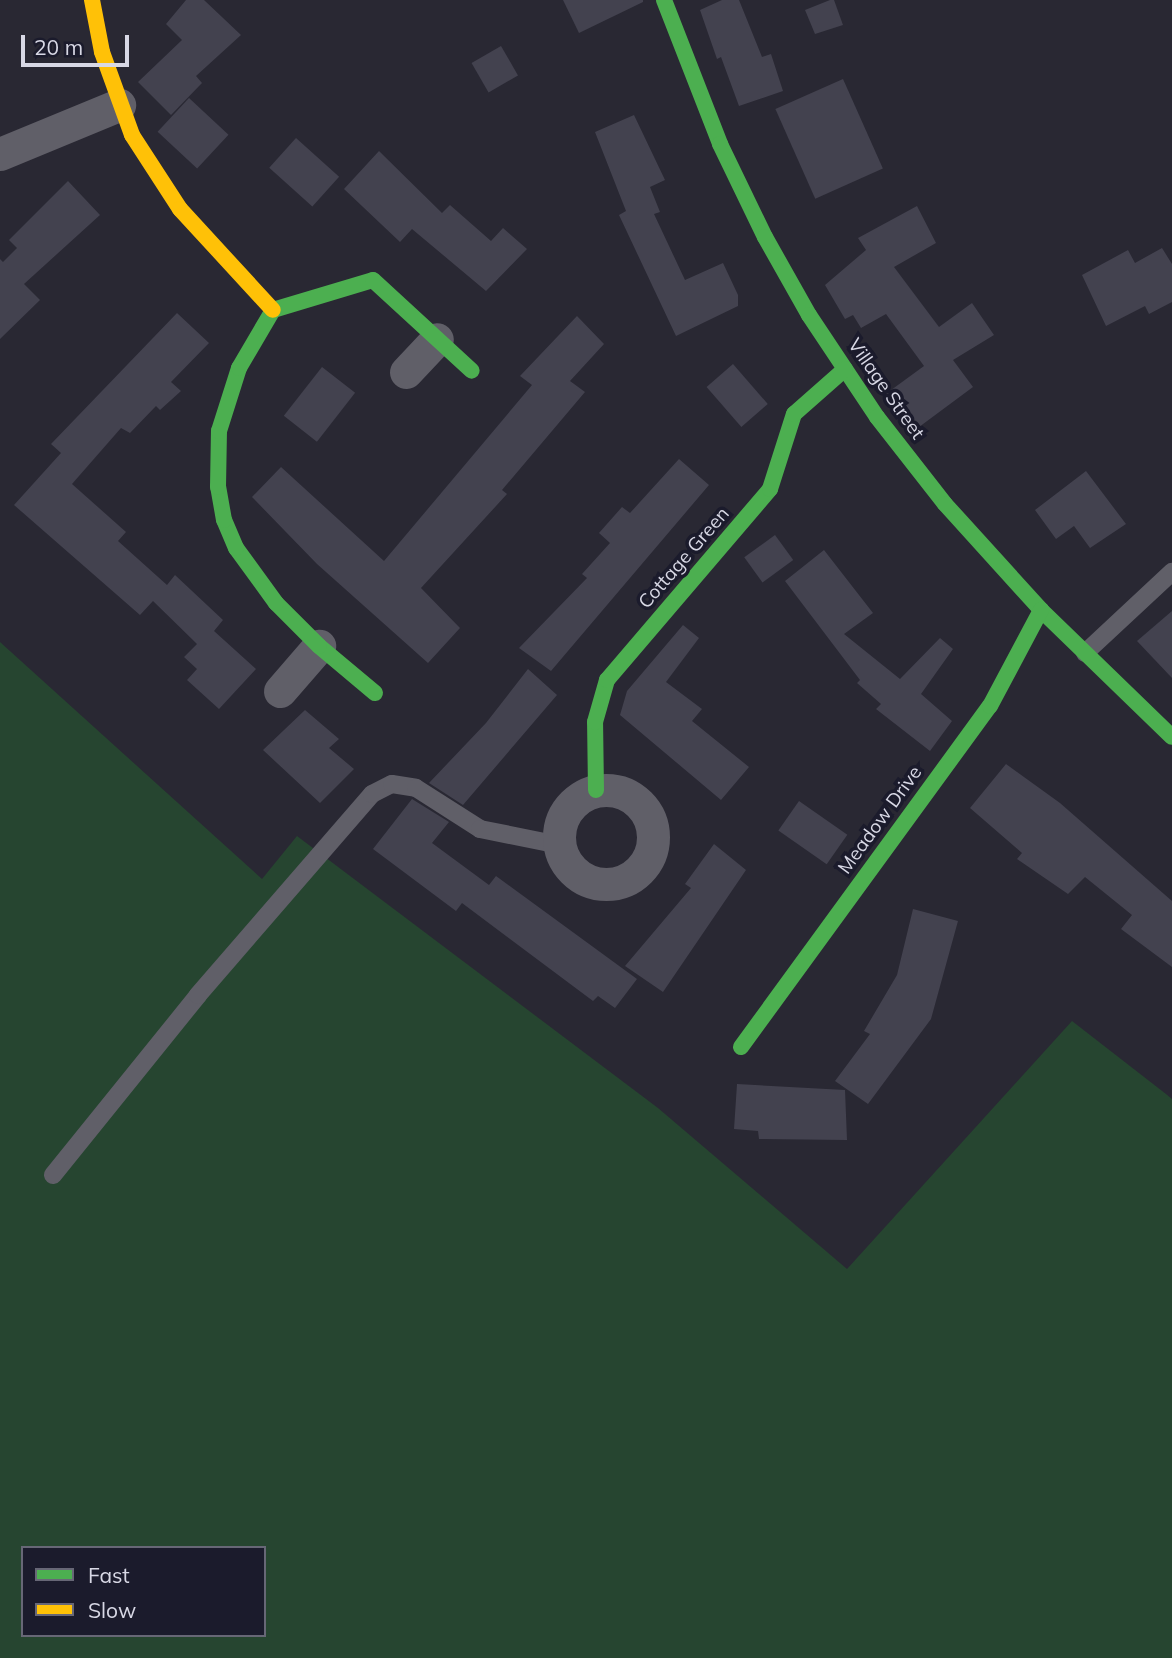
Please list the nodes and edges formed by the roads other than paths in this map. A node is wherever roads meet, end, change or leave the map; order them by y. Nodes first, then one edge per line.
1 (92, 0) edge
2 (664, 0) edge
3 (119, 105) junction
4 (0, 154) edge
5 (273, 310) junction
6 (437, 339) junction
7 (845, 369) junction
8 (472, 371) dead end
9 (407, 372) dead end
10 (1172, 572) edge
11 (1041, 610) junction
12 (319, 646) junction
13 (1085, 653) junction
14 (281, 691) dead end
15 (374, 693) dead end
16 (1172, 737) edge
17 (596, 790) junction
18 (559, 845) junction
19 (741, 1047) dead end
20 (53, 1175) dead end

1 - 3 street
2 - 7 street, Village Street
3 - 4 street
3 - 5 street
5 - 6 street
5 - 12 street
6 - 8 street
6 - 9 street
7 - 11 street, Village Street
7 - 17 street, Cottage Green
10 - 13 lane
11 - 13 street, Village Street
11 - 19 street, Meadow Drive
12 - 14 street
12 - 15 street
13 - 16 street, Village Street
17 - 18 street
17 - 18 street
18 - 20 lane

